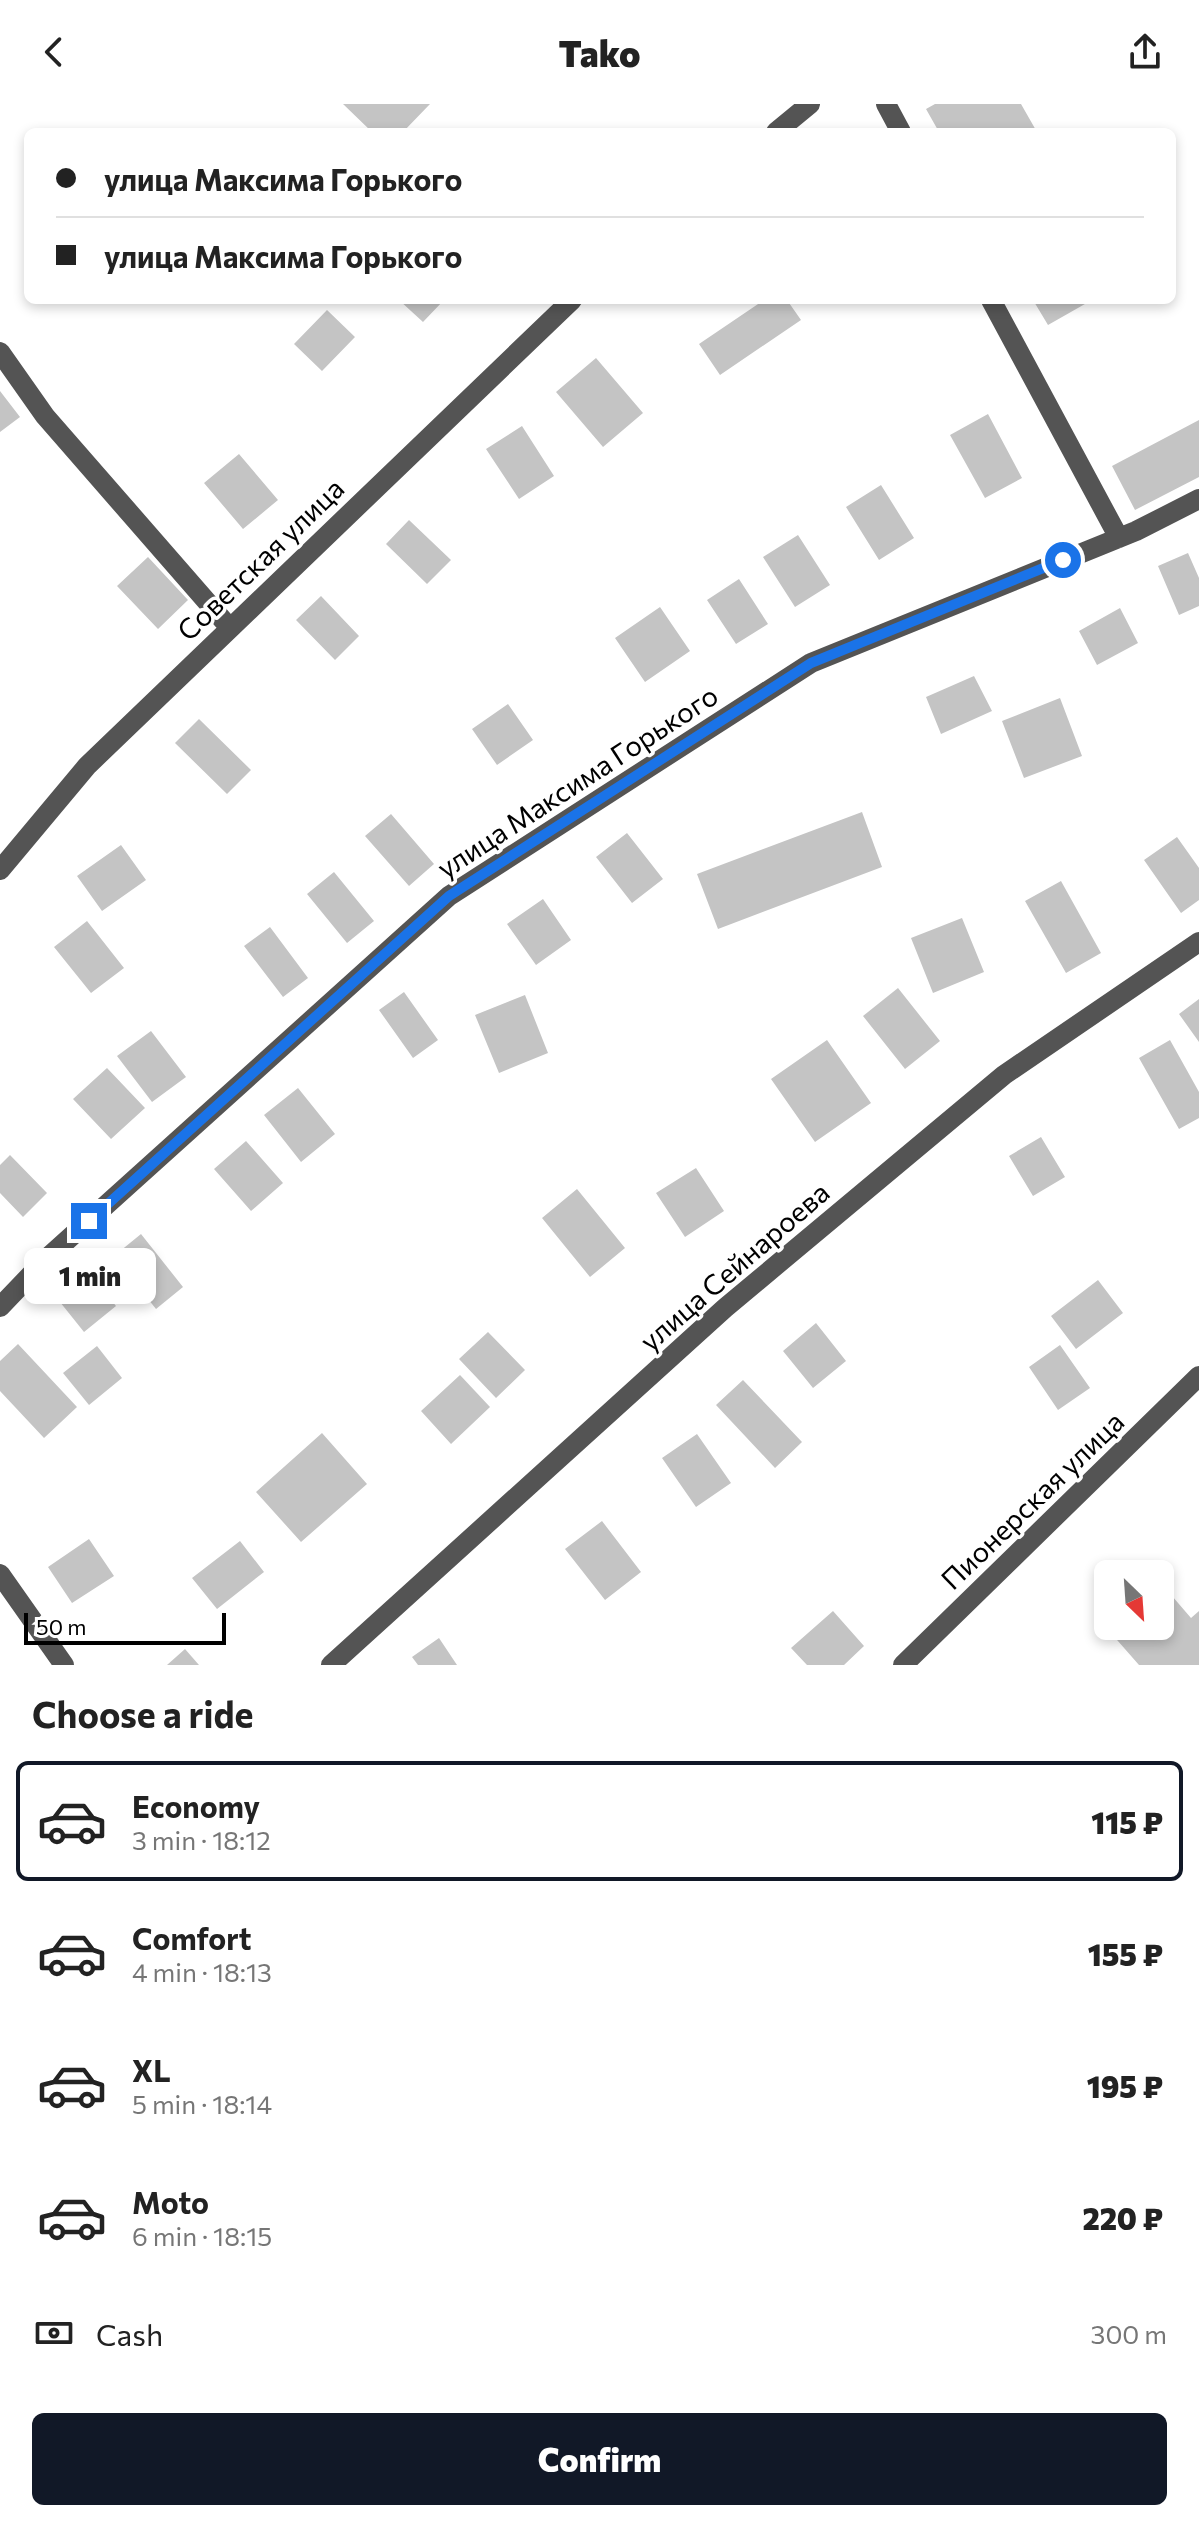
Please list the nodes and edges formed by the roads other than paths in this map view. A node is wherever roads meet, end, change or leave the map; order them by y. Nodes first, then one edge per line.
1 (810, 104) edge
2 (886, 104) edge
3 (781, 128) edge
4 (899, 128) edge
5 (568, 304) edge
6 (993, 304) edge
7 (0, 352) edge
8 (1199, 499) edge
9 (1119, 538) junction
10 (229, 627) junction
11 (0, 870) edge
12 (1199, 942) edge
13 (0, 1307) edge
14 (1199, 1376) edge
15 (0, 1574) edge
16 (64, 1665) edge
17 (331, 1665) edge
18 (903, 1665) edge

1 - 3 street
2 - 4 street
5 - 10 street, Советская улица
6 - 9 street
7 - 10 street
8 - 9 street, улица Максима Горького
9 - 13 street, улица Максима Горького
10 - 11 street, Советская улица
12 - 17 street, улица Сейнароева
14 - 18 street, Пионерская улица
15 - 16 street

